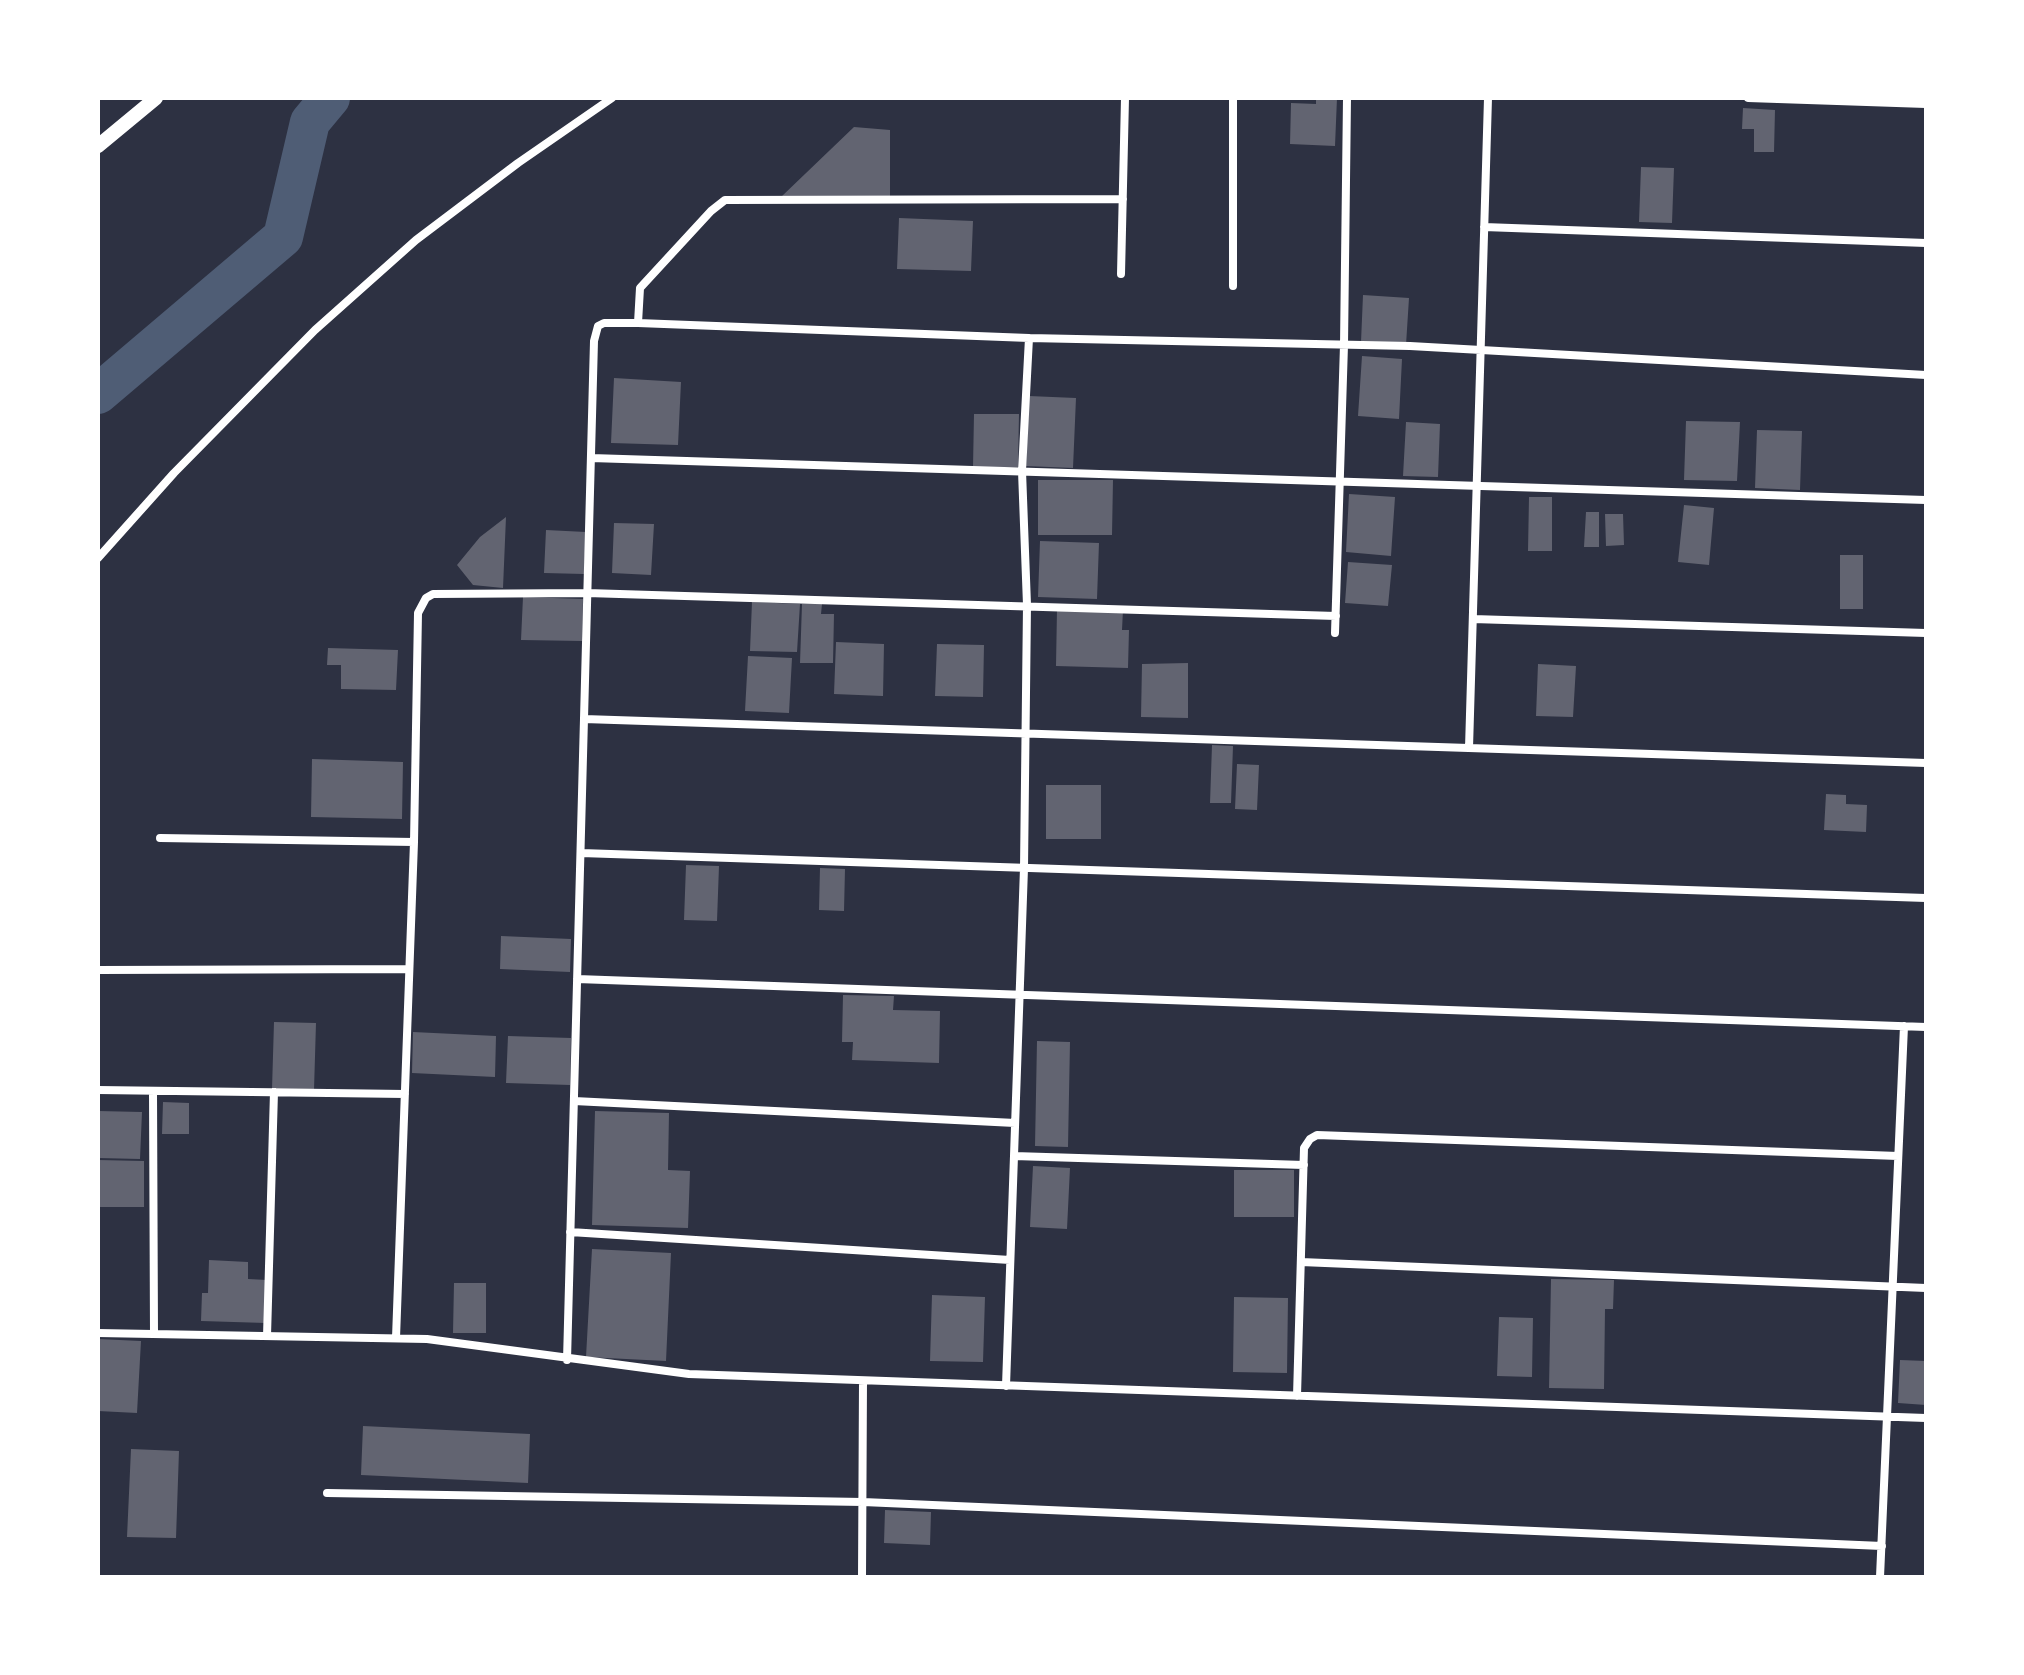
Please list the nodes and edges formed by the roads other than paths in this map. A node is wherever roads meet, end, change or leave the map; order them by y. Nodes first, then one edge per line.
1 (156, 98) edge
2 (612, 98) edge
3 (1125, 98) edge
4 (1233, 98) edge
5 (1347, 98) edge
6 (1488, 98) edge
7 (1748, 98) edge
8 (1926, 104) edge
9 (98, 146) edge
10 (1123, 199) junction
11 (1484, 227) junction
12 (1926, 243) edge
13 (1121, 274) dead end
14 (1233, 286) dead end
15 (638, 323) junction
16 (1029, 338) junction
17 (1344, 345) junction
18 (1481, 350) junction
19 (1926, 375) edge
20 (591, 458) junction
21 (1022, 471) junction
22 (1340, 481) junction
23 (1476, 486) junction
24 (1926, 500) edge
25 (98, 558) edge
26 (587, 593) junction
27 (1027, 605) junction
28 (1336, 616) junction
29 (1473, 619) junction
30 (1335, 633) dead end
31 (1926, 633) edge
32 (584, 719) junction
33 (1027, 734) junction
34 (1469, 748) junction
35 (1926, 763) edge
36 (160, 838) dead end
37 (414, 842) junction
38 (581, 853) junction
39 (1024, 868) junction
40 (1926, 898) edge
41 (409, 969) junction
42 (98, 970) edge
43 (577, 979) junction
44 (1020, 995) junction
45 (1904, 1026) junction
46 (1926, 1027) edge
47 (98, 1090) edge
48 (153, 1091) junction
49 (274, 1092) junction
50 (405, 1094) junction
51 (574, 1101) junction
52 (1015, 1123) junction
53 (1014, 1156) junction
54 (1898, 1156) junction
55 (1304, 1165) junction
56 (570, 1232) junction
57 (1010, 1260) junction
58 (1301, 1262) junction
59 (1892, 1287) junction
60 (1926, 1288) edge
61 (98, 1333) edge
62 (154, 1334) junction
63 (267, 1336) junction
64 (396, 1338) junction
65 (567, 1360) junction
66 (863, 1381) junction
67 (1006, 1386) junction
68 (1297, 1396) junction
69 (1887, 1416) junction
70 (1926, 1418) edge
71 (327, 1493) dead end
72 (863, 1502) junction
73 (1882, 1546) junction
74 (862, 1577) edge
75 (1880, 1577) edge

1 - 9 street
2 - 25 street
3 - 10 street
4 - 14 street
5 - 17 street
6 - 11 street
7 - 8 street
10 - 13 street
10 - 15 street
11 - 12 street
11 - 18 street
15 - 16 street
15 - 20 street
16 - 17 street
16 - 21 street
17 - 18 street
17 - 22 street
18 - 19 street
18 - 23 street
20 - 21 street
20 - 26 street
21 - 22 street
21 - 27 street
22 - 23 street
22 - 28 street
23 - 24 street
23 - 29 street
26 - 27 street
26 - 32 street
26 - 37 street
27 - 28 street
27 - 33 street
28 - 30 street
29 - 31 street
29 - 34 street
32 - 33 street
32 - 38 street
33 - 34 street
33 - 39 street
34 - 35 street
36 - 37 street
37 - 41 street
38 - 39 street
38 - 43 street
39 - 40 street
39 - 44 street
41 - 42 street
41 - 50 street
43 - 44 street
43 - 51 street
44 - 45 street
44 - 52 street
45 - 46 street
45 - 54 street
47 - 48 street
48 - 49 street
48 - 62 street
49 - 50 street
49 - 63 street
50 - 64 street
51 - 52 street
51 - 56 street
52 - 53 street
53 - 55 street
53 - 57 street
54 - 55 street
54 - 59 street
55 - 58 street
56 - 57 street
56 - 65 street
57 - 67 street
58 - 59 street
58 - 68 street
59 - 60 street
59 - 69 street
61 - 62 street
62 - 63 street
63 - 64 street
64 - 65 street
65 - 66 street
66 - 67 street
66 - 72 street
67 - 68 street
68 - 69 street
69 - 70 street
69 - 73 street
71 - 72 street
72 - 73 street
72 - 74 street
73 - 75 street

